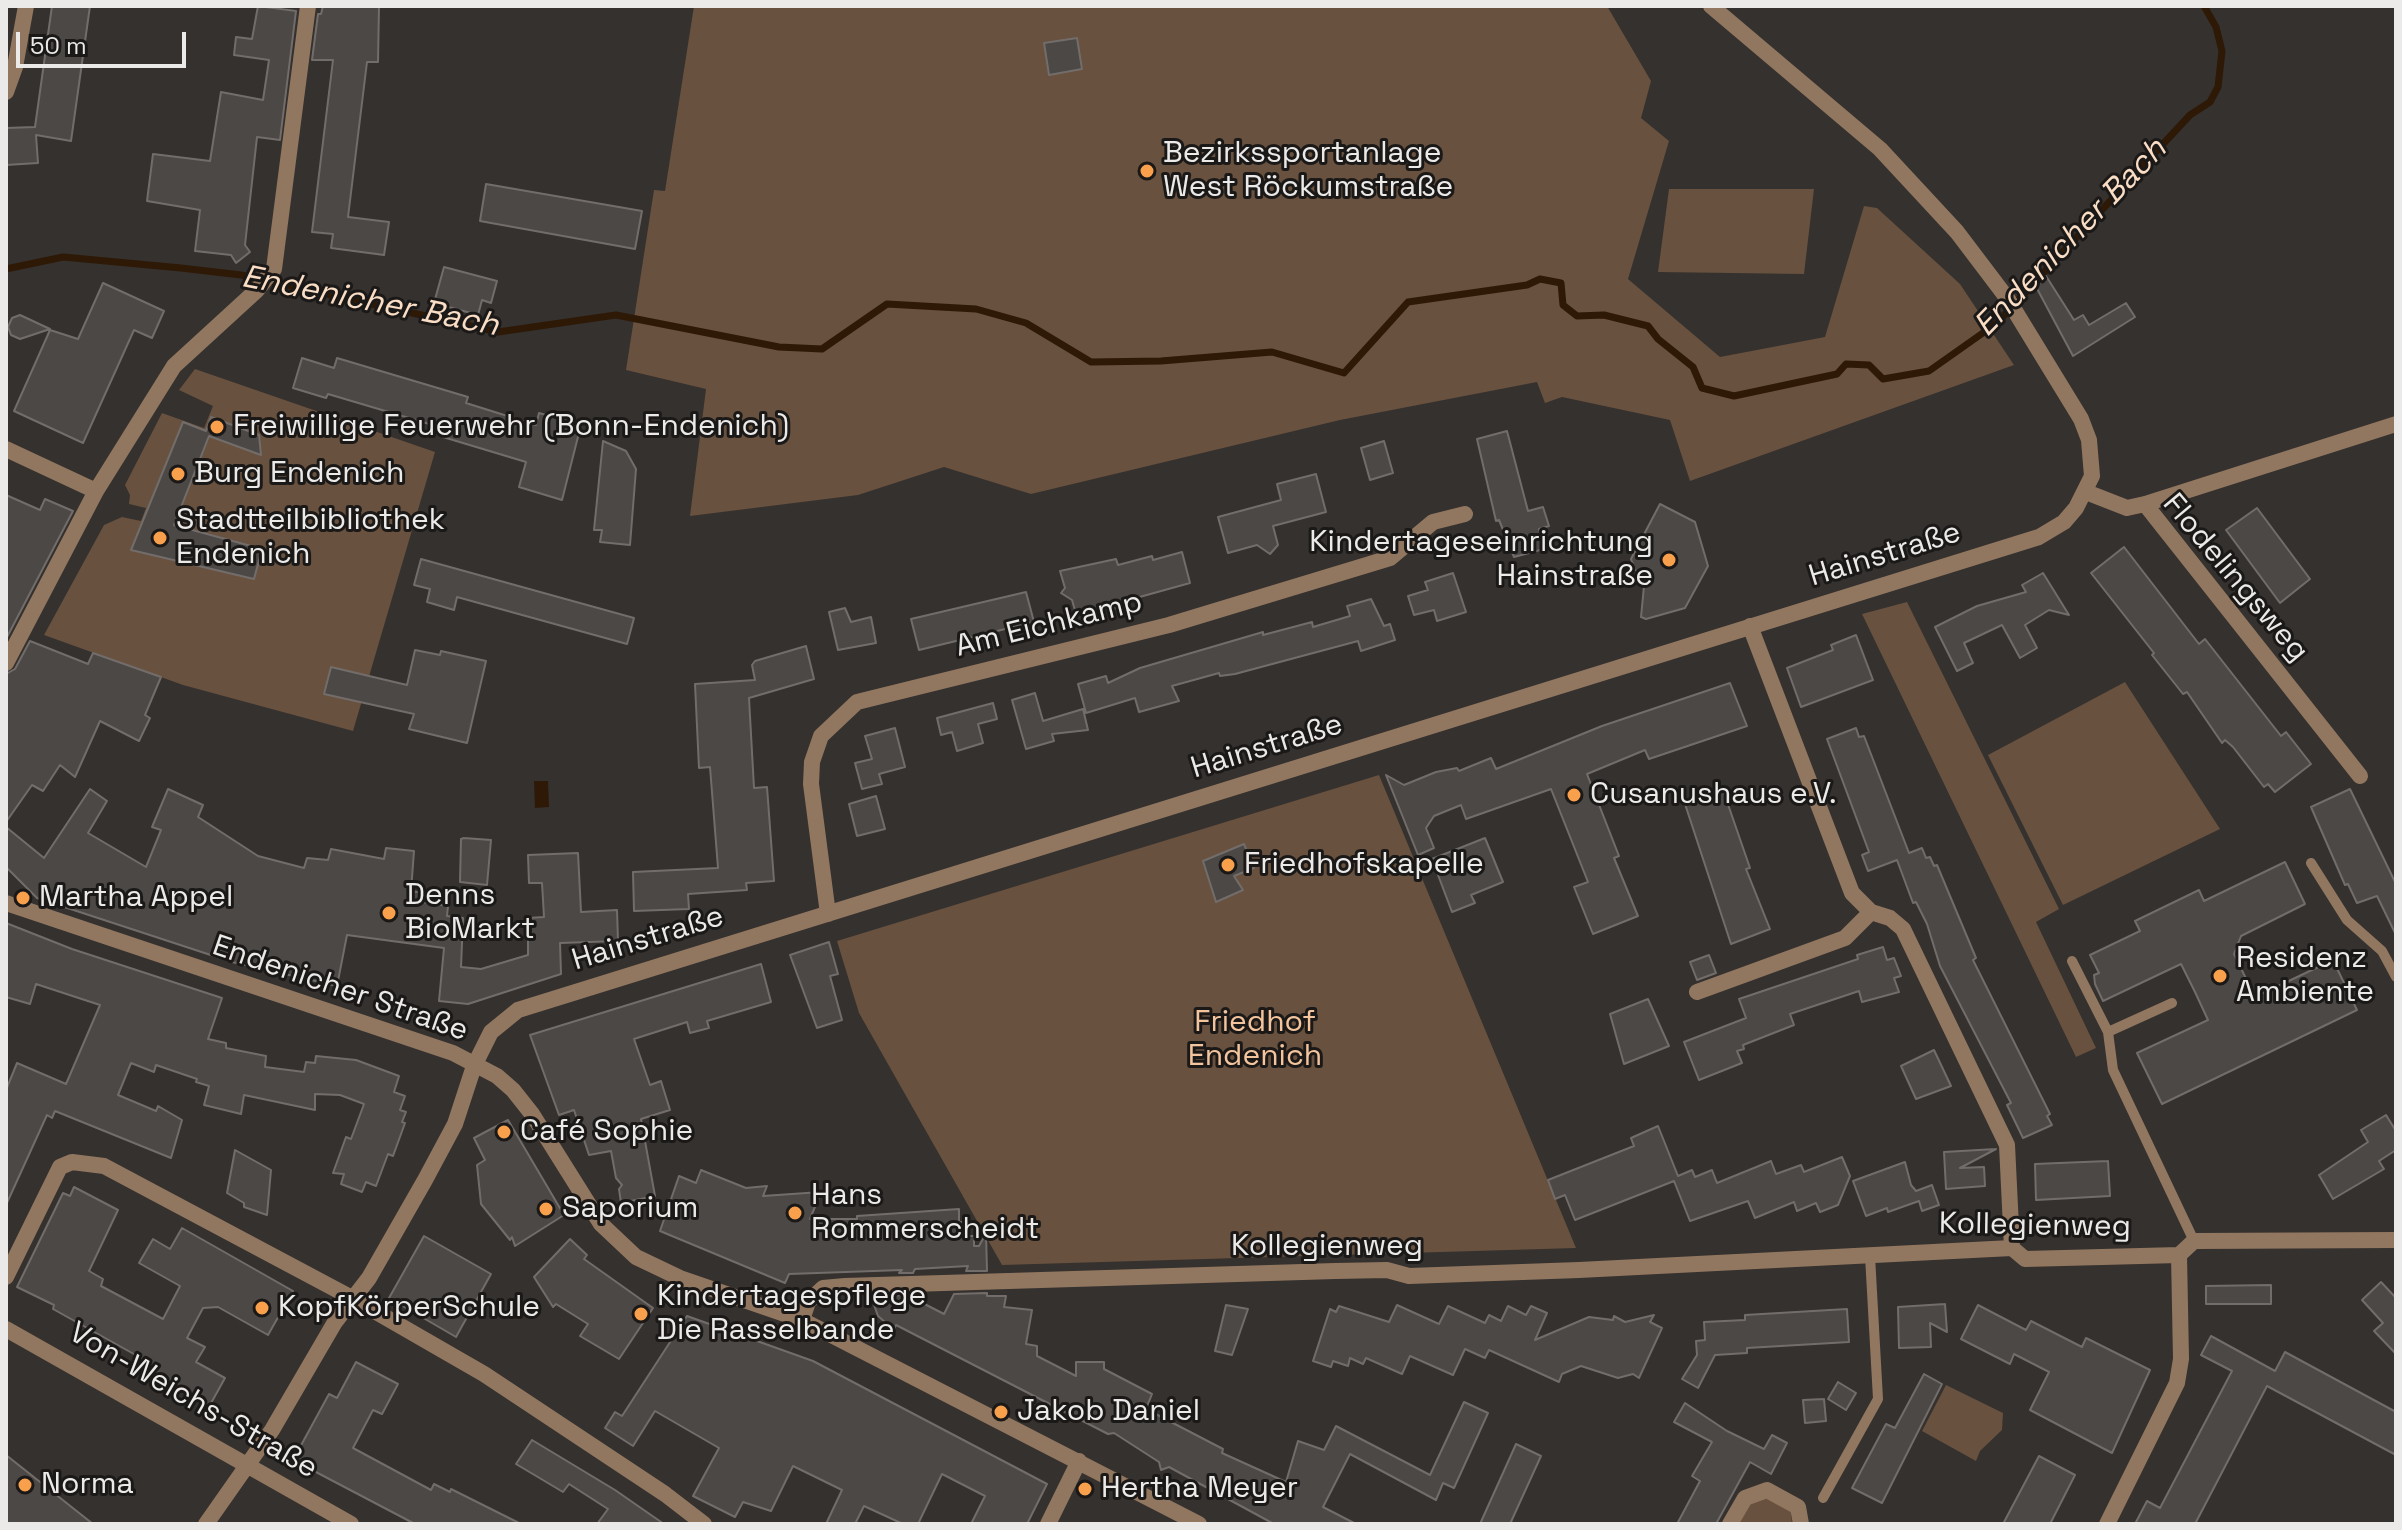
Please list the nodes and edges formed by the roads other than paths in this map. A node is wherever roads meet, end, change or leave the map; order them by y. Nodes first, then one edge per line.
1 (26, 6) edge
2 (308, 6) edge
3 (1711, 6) edge
4 (6, 92) edge
5 (2396, 424) edge
6 (6, 449) edge
7 (96, 491) junction
8 (2086, 492) junction
9 (2145, 504) junction
10 (1465, 514) dead end
11 (1750, 626) junction
12 (6, 663) edge
13 (2360, 776) dead end
14 (2311, 863) dead end
15 (6, 903) edge
16 (1871, 912) junction
17 (828, 914) junction
18 (2072, 961) dead end
19 (2396, 977) edge
20 (1697, 992) dead end
21 (2172, 1003) dead end
22 (2108, 1032) junction
23 (474, 1066) junction
24 (2396, 1240) edge
25 (2194, 1241) junction
26 (2012, 1248) junction
27 (2179, 1255) junction
28 (1870, 1256) junction
29 (6, 1277) edge
30 (352, 1298) junction
31 (802, 1320) junction
32 (6, 1329) edge
33 (1079, 1461) junction
34 (245, 1467) junction
35 (1823, 1498) dead end
36 (206, 1524) edge
37 (351, 1524) edge
38 (704, 1524) edge
39 (1048, 1524) edge
40 (1199, 1524) edge
41 (1730, 1524) edge
42 (1801, 1524) edge
43 (2107, 1524) edge

1 - 4 street
2 - 7 street
3 - 8 street
5 - 9 street
6 - 7 street
7 - 12 street
8 - 9 street, Flodelingsweg
8 - 11 street, Hainstraße
9 - 13 street, Flodelingsweg
10 - 17 street, Am Eichkamp
11 - 16 street
11 - 17 street, Hainstraße
14 - 19 lane
15 - 23 street, Endenicher Straße
16 - 20 street
16 - 26 street
17 - 23 street, Hainstraße
18 - 22 lane, Kollegienweg
21 - 22 lane
22 - 25 lane, Kollegienweg
23 - 30 street, Hainstraße
23 - 31 street, Endenicher Straße
24 - 25 street
25 - 27 street
26 - 27 street, Kollegienweg
26 - 28 street, Kollegienweg
27 - 43 street
28 - 31 street, Kollegienweg
28 - 35 lane
29 - 30 street
30 - 34 street, Hainstraße
30 - 38 street
31 - 33 street, Endenicher Straße
32 - 34 street, Von-Weichs-Straße
33 - 39 street
33 - 40 street, Endenicher Straße
34 - 36 street, Hainstraße
34 - 37 street, Von-Weichs-Straße
41 - 42 street

